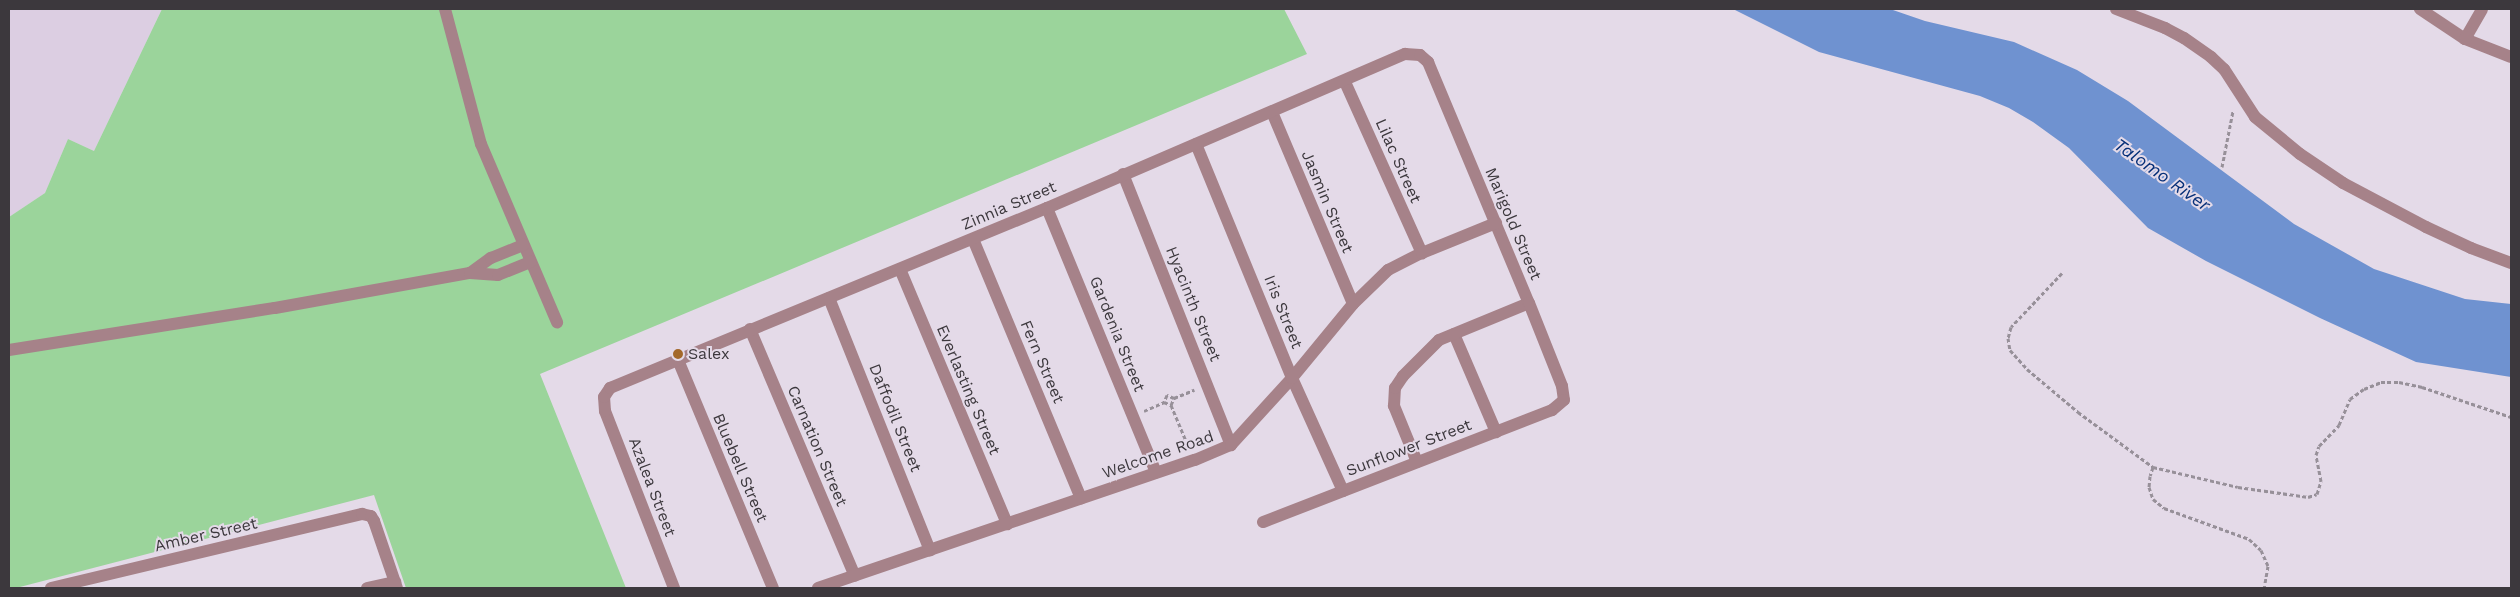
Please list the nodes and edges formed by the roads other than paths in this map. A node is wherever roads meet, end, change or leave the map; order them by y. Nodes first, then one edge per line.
1 (445, 9) edge
2 (2116, 9) edge
3 (2420, 9) edge
4 (2482, 9) edge
5 (2465, 39) junction
6 (2511, 57) edge
7 (1428, 62) joint
8 (1345, 82) junction
9 (1272, 112) junction
10 (1196, 144) junction
11 (1123, 174) junction
12 (1047, 208) junction
13 (1496, 223) junction
14 (973, 239) junction
15 (523, 245) junction
16 (1422, 253) junction
17 (531, 262) junction
18 (2511, 263) edge
19 (900, 269) junction
20 (470, 273) junction
21 (829, 298) junction
22 (1529, 303) junction
23 (1353, 304) junction
24 (557, 322) dead end
25 (750, 329) junction
26 (1454, 334) junction
27 (9, 350) edge
28 (678, 360) junction
29 (1292, 378) junction
30 (604, 397) joint
31 (1564, 400) joint
32 (1496, 432) junction
33 (1231, 445) junction
34 (1417, 462) junction
35 (1156, 472) junction
36 (1343, 491) junction
37 (1081, 498) junction
38 (1262, 522) dead end
39 (1007, 524) junction
40 (930, 551) junction
41 (855, 576) junction
42 (396, 585) edge
43 (51, 588) edge
44 (367, 588) edge
45 (674, 588) edge
46 (773, 588) edge
47 (818, 588) edge

1 - 15 street
2 - 18 street
3 - 5 street
4 - 5 street
5 - 6 street
7 - 8 street, Zinnia Street
7 - 13 street, Marigold Street
8 - 9 street, Zinnia Street
8 - 16 street, Lilac Street
9 - 10 street, Zinnia Street
9 - 23 street, Jasmin Street
10 - 11 street, Zinnia Street
10 - 29 street, Iris Street
11 - 12 street, Zinnia Street
11 - 33 street, Hyacinth Street
12 - 14 street, Zinnia Street
12 - 35 street, Gardenia Street
13 - 16 street, Welcome Road
13 - 22 street, Marigold Street
14 - 19 street, Zinnia Street
14 - 37 street, Fern Street
15 - 17 street
15 - 20 street
16 - 23 street, Welcome Road
17 - 20 street
17 - 24 street
19 - 21 street, Zinnia Street
19 - 39 street, Everlasting Street
20 - 27 street
21 - 25 street, Zinnia Street
21 - 40 street, Daffodil Street
22 - 26 street
22 - 31 street, Marigold Street
23 - 29 street, Welcome Road
25 - 28 street, Zinnia Street
25 - 41 street, Carnation Street
26 - 32 street
26 - 34 street
28 - 30 street, Zinnia Street
28 - 46 street, Bluebell Street
29 - 33 street, Welcome Road
29 - 36 street, Iris Street
30 - 45 street, Azalea Street
31 - 32 street, Sunflower Street
32 - 34 street, Sunflower Street
33 - 35 street, Welcome Road
34 - 36 street, Sunflower Street
35 - 37 street, Welcome Road
36 - 38 street, Sunflower Street
37 - 39 street, Welcome Road
39 - 40 street, Welcome Road
40 - 41 street, Welcome Road
41 - 47 street, Welcome Road
42 - 43 street, Amber Street
42 - 44 street

